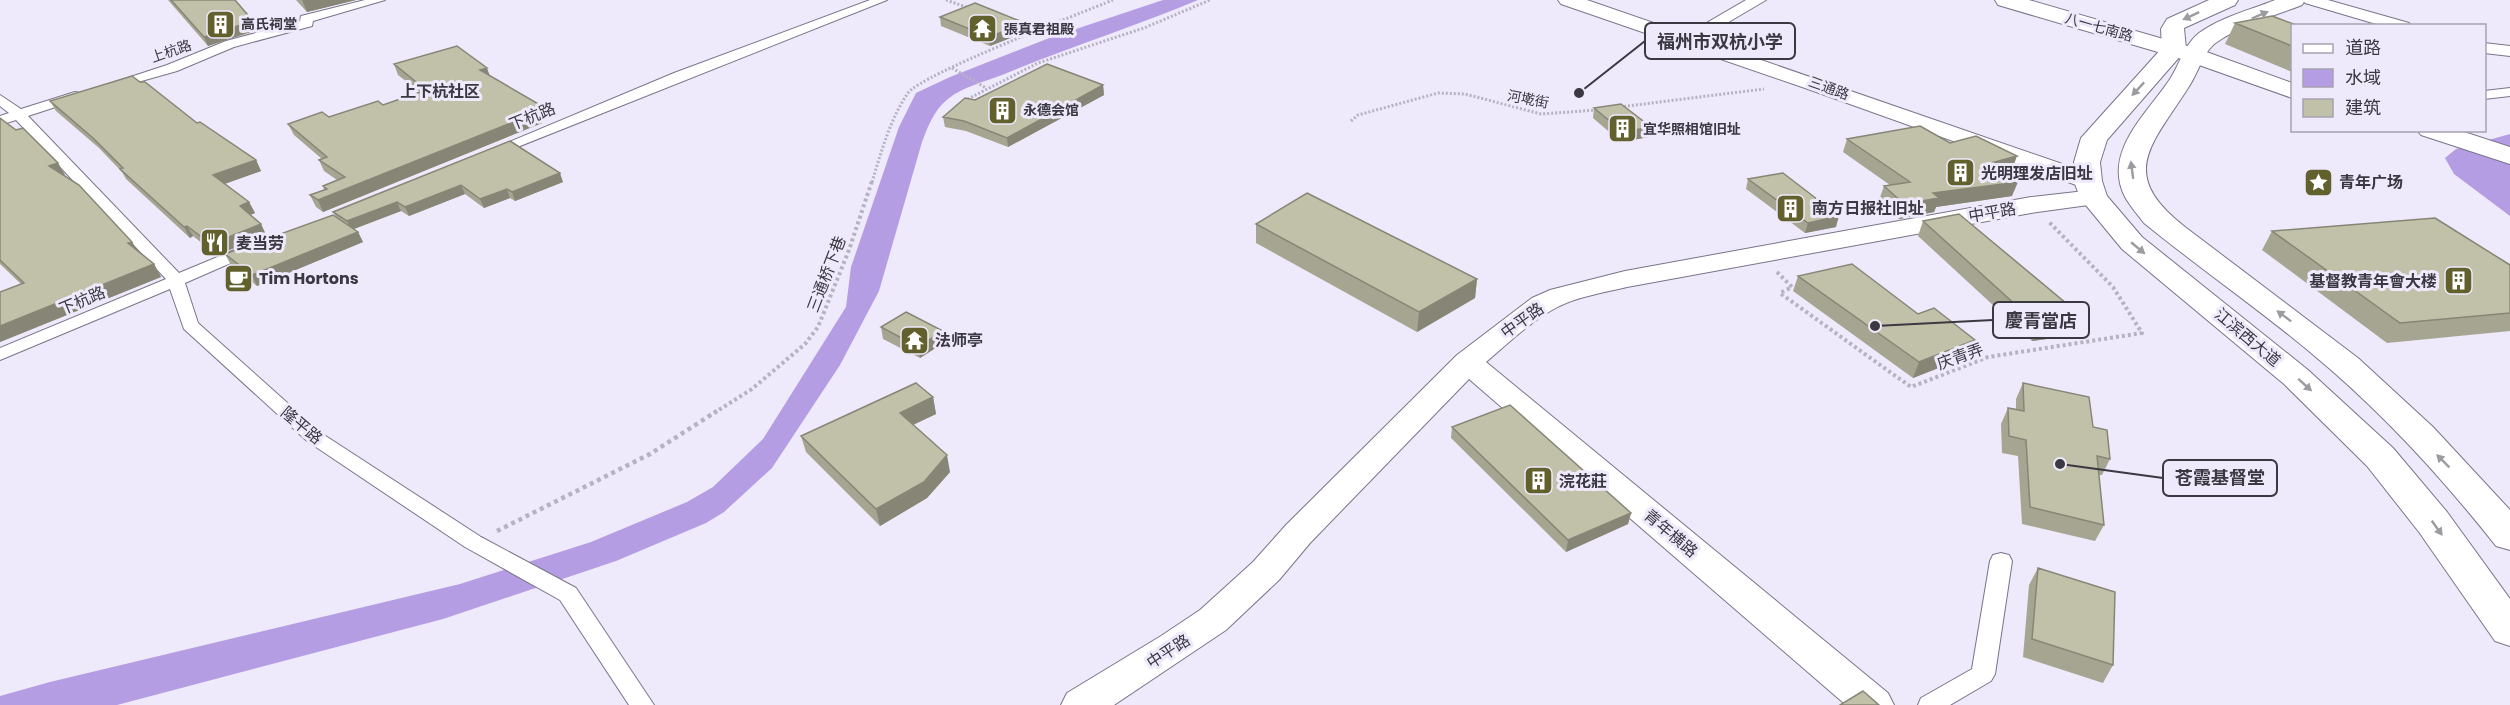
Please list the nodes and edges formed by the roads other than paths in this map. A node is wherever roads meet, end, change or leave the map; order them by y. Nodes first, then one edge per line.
1 (379, 0) edge
2 (881, 0) edge
3 (1568, 0) edge
4 (1758, 0) edge
5 (2006, 0) edge
6 (2036, 0) edge
7 (2227, 0) edge
8 (2294, 0) edge
9 (2311, 0) edge
10 (2396, 24) edge
11 (1687, 39) junction
12 (2486, 48) edge
13 (2181, 49) junction
14 (2510, 51) edge
15 (2291, 91) edge
16 (2510, 92) edge
17 (2486, 95) edge
18 (0, 99) edge
19 (18, 114) junction
20 (0, 122) edge
21 (2436, 132) edge
22 (2510, 156) edge
23 (471, 160) edge
24 (2091, 189) junction
25 (262, 244) edge
26 (175, 279) junction
27 (0, 355) edge
28 (1468, 362) junction
29 (2510, 536) edge
30 (2001, 561) dead end
31 (2510, 630) edge
32 (642, 705) edge
33 (1081, 705) edge
34 (1874, 705) edge
35 (1930, 705) edge

1 - 19 street, 上杭路
2 - 23 street, 下杭路
3 - 11 street, 三通路
4 - 11 street
5 - 13 main road, 八一七南路
6 - 13 main road, 八一七南路
7 -> 13 main road
13 -> 8 main road
9 - 10 street
11 - 24 street, 三通路
12 - 14 street
13 - 15 main road, 八一七南路
13 -> 24 main road
29 -> 13 main road
16 - 17 street
18 - 19 street, 隆平路
19 - 20 street, 上杭路
19 - 26 street, 隆平路
21 - 22 main road
24 - 28 street, 中平路
24 -> 31 main road, 江滨西大道
25 - 26 street, 下杭路
26 - 27 street, 下杭路
26 - 32 street, 隆平路
28 - 33 street, 中平路
28 - 34 street, 青年横路
30 - 35 street

